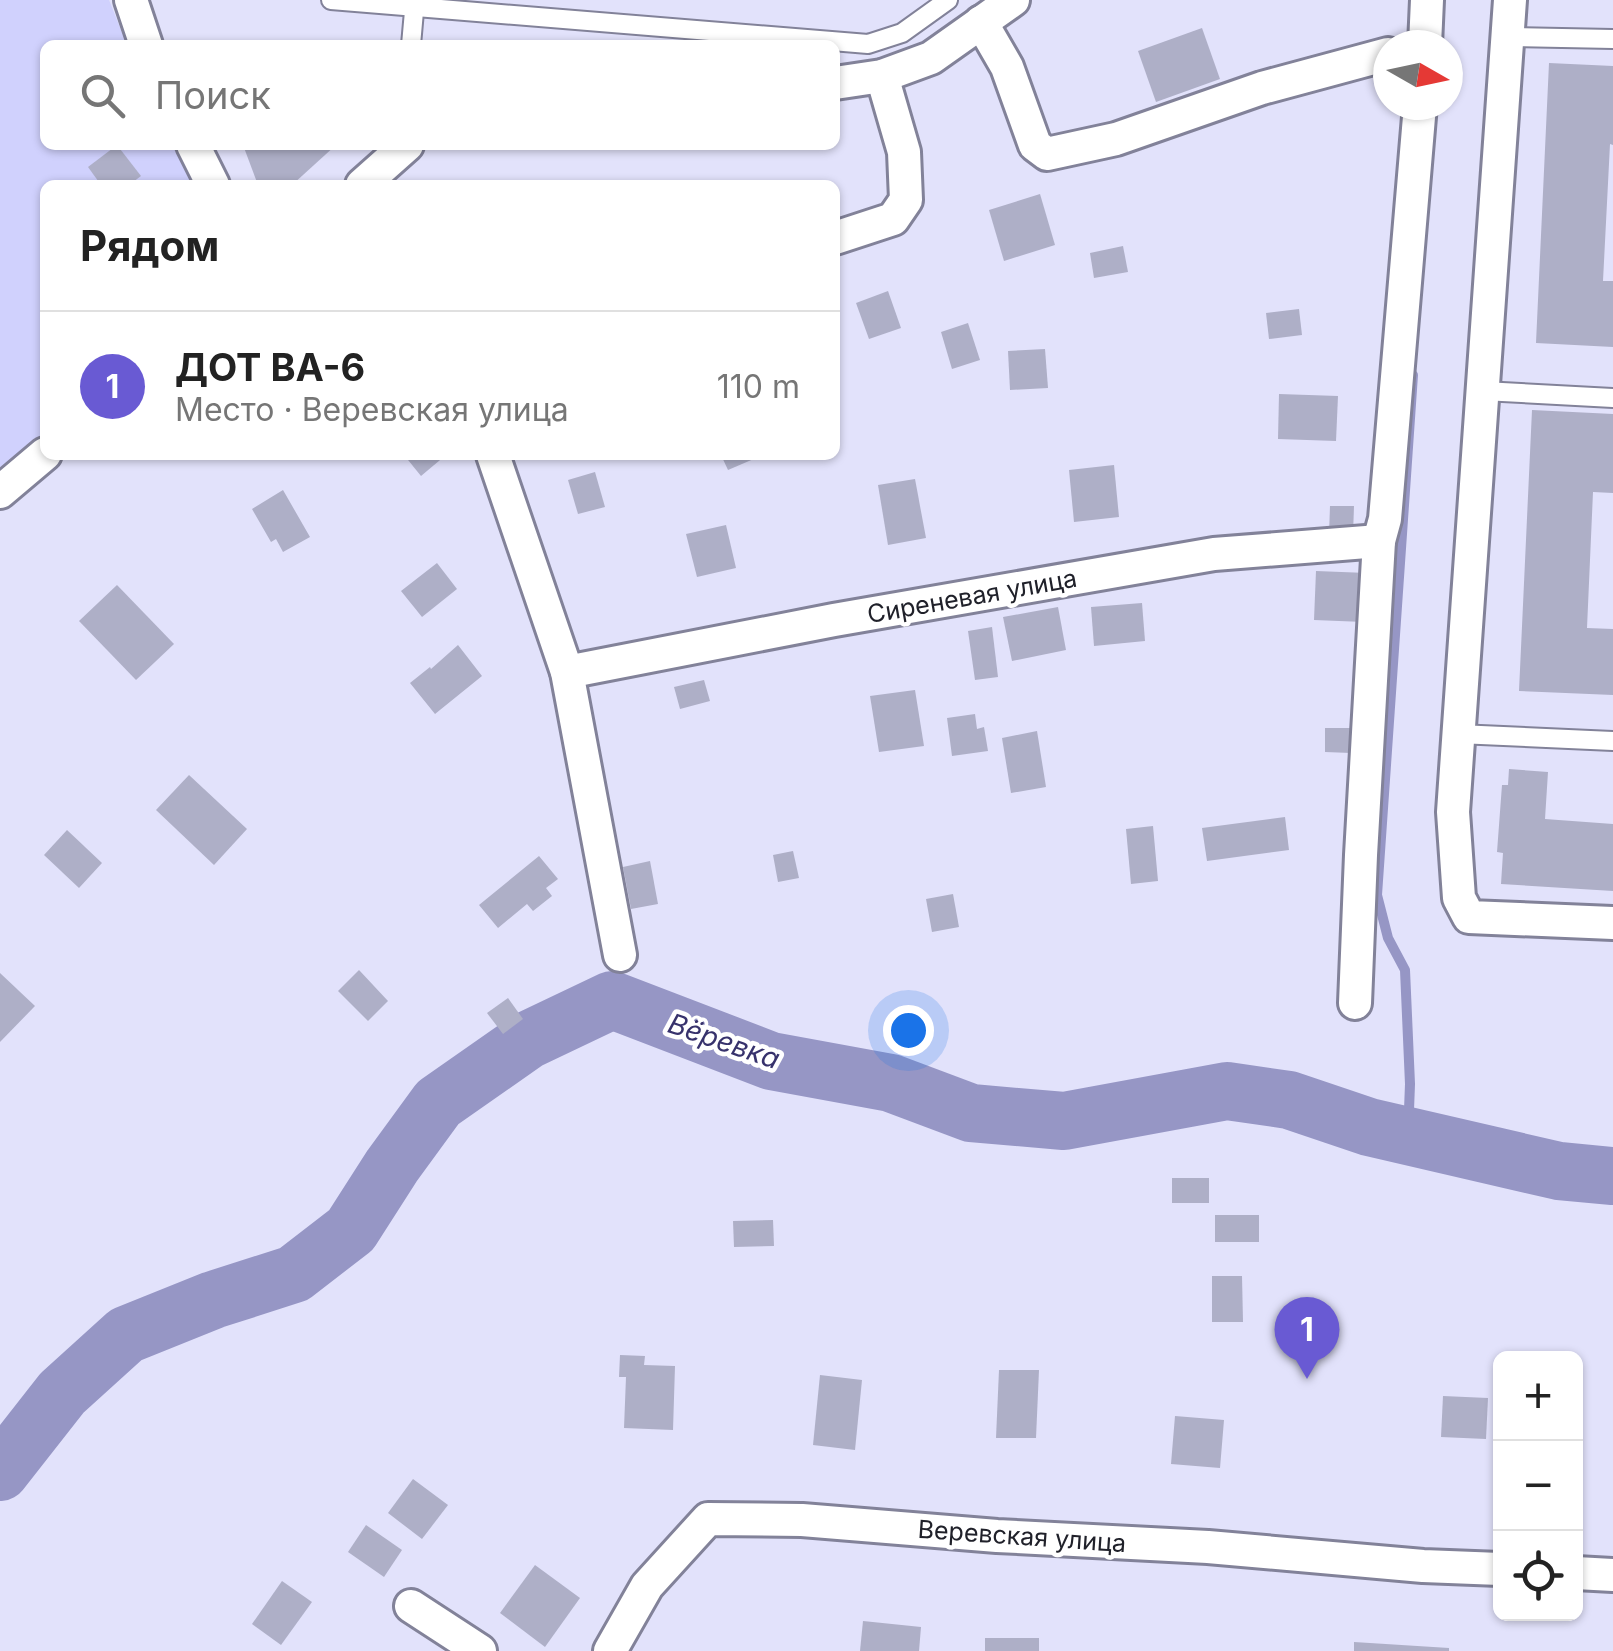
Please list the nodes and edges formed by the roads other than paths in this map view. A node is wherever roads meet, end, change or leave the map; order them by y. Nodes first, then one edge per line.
1 (130, 0) edge
2 (331, 0) edge
3 (948, 0) edge
4 (1013, 0) edge
5 (1427, 0) edge
6 (1510, 0) edge
7 (414, 4) edge
8 (981, 22) junction
9 (1424, 30) edge
10 (1508, 37) junction
11 (1613, 38) edge
12 (144, 40) edge
13 (411, 40) edge
14 (823, 40) edge
15 (840, 42) edge
16 (1373, 58) edge
17 (882, 76) junction
18 (840, 82) edge
19 (1419, 120) edge
20 (196, 150) edge
21 (399, 150) edge
22 (211, 180) edge
23 (367, 180) edge
24 (840, 236) edge
25 (1483, 391) junction
26 (1613, 398) edge
27 (40, 458) edge
28 (495, 460) edge
29 (0, 492) edge
30 (1380, 541) junction
31 (567, 672) junction
32 (1458, 734) junction
33 (1613, 742) edge
34 (1613, 924) edge
35 (620, 955) dead end
36 (1355, 1003) dead end
37 (1493, 1569) edge
38 (1583, 1573) edge
39 (1613, 1575) edge
40 (411, 1606) dead end
41 (480, 1651) edge
42 (610, 1651) edge

1 - 12 street
2 - 7 lane
3 - 15 lane
4 - 8 street
5 - 9 street
6 - 10 street
7 - 13 lane
7 - 14 lane
8 - 16 street
8 - 17 street
10 - 11 lane
10 - 25 street
17 - 18 street
17 - 24 street
19 - 30 street
20 - 22 street
21 - 23 street
25 - 26 lane
25 - 32 street
27 - 29 street
28 - 31 street
30 - 31 street, Сиреневая улица
30 - 36 street
31 - 35 street
32 - 33 lane
32 - 34 street
37 - 42 street, Веревская улица
38 - 39 street
40 - 41 street

